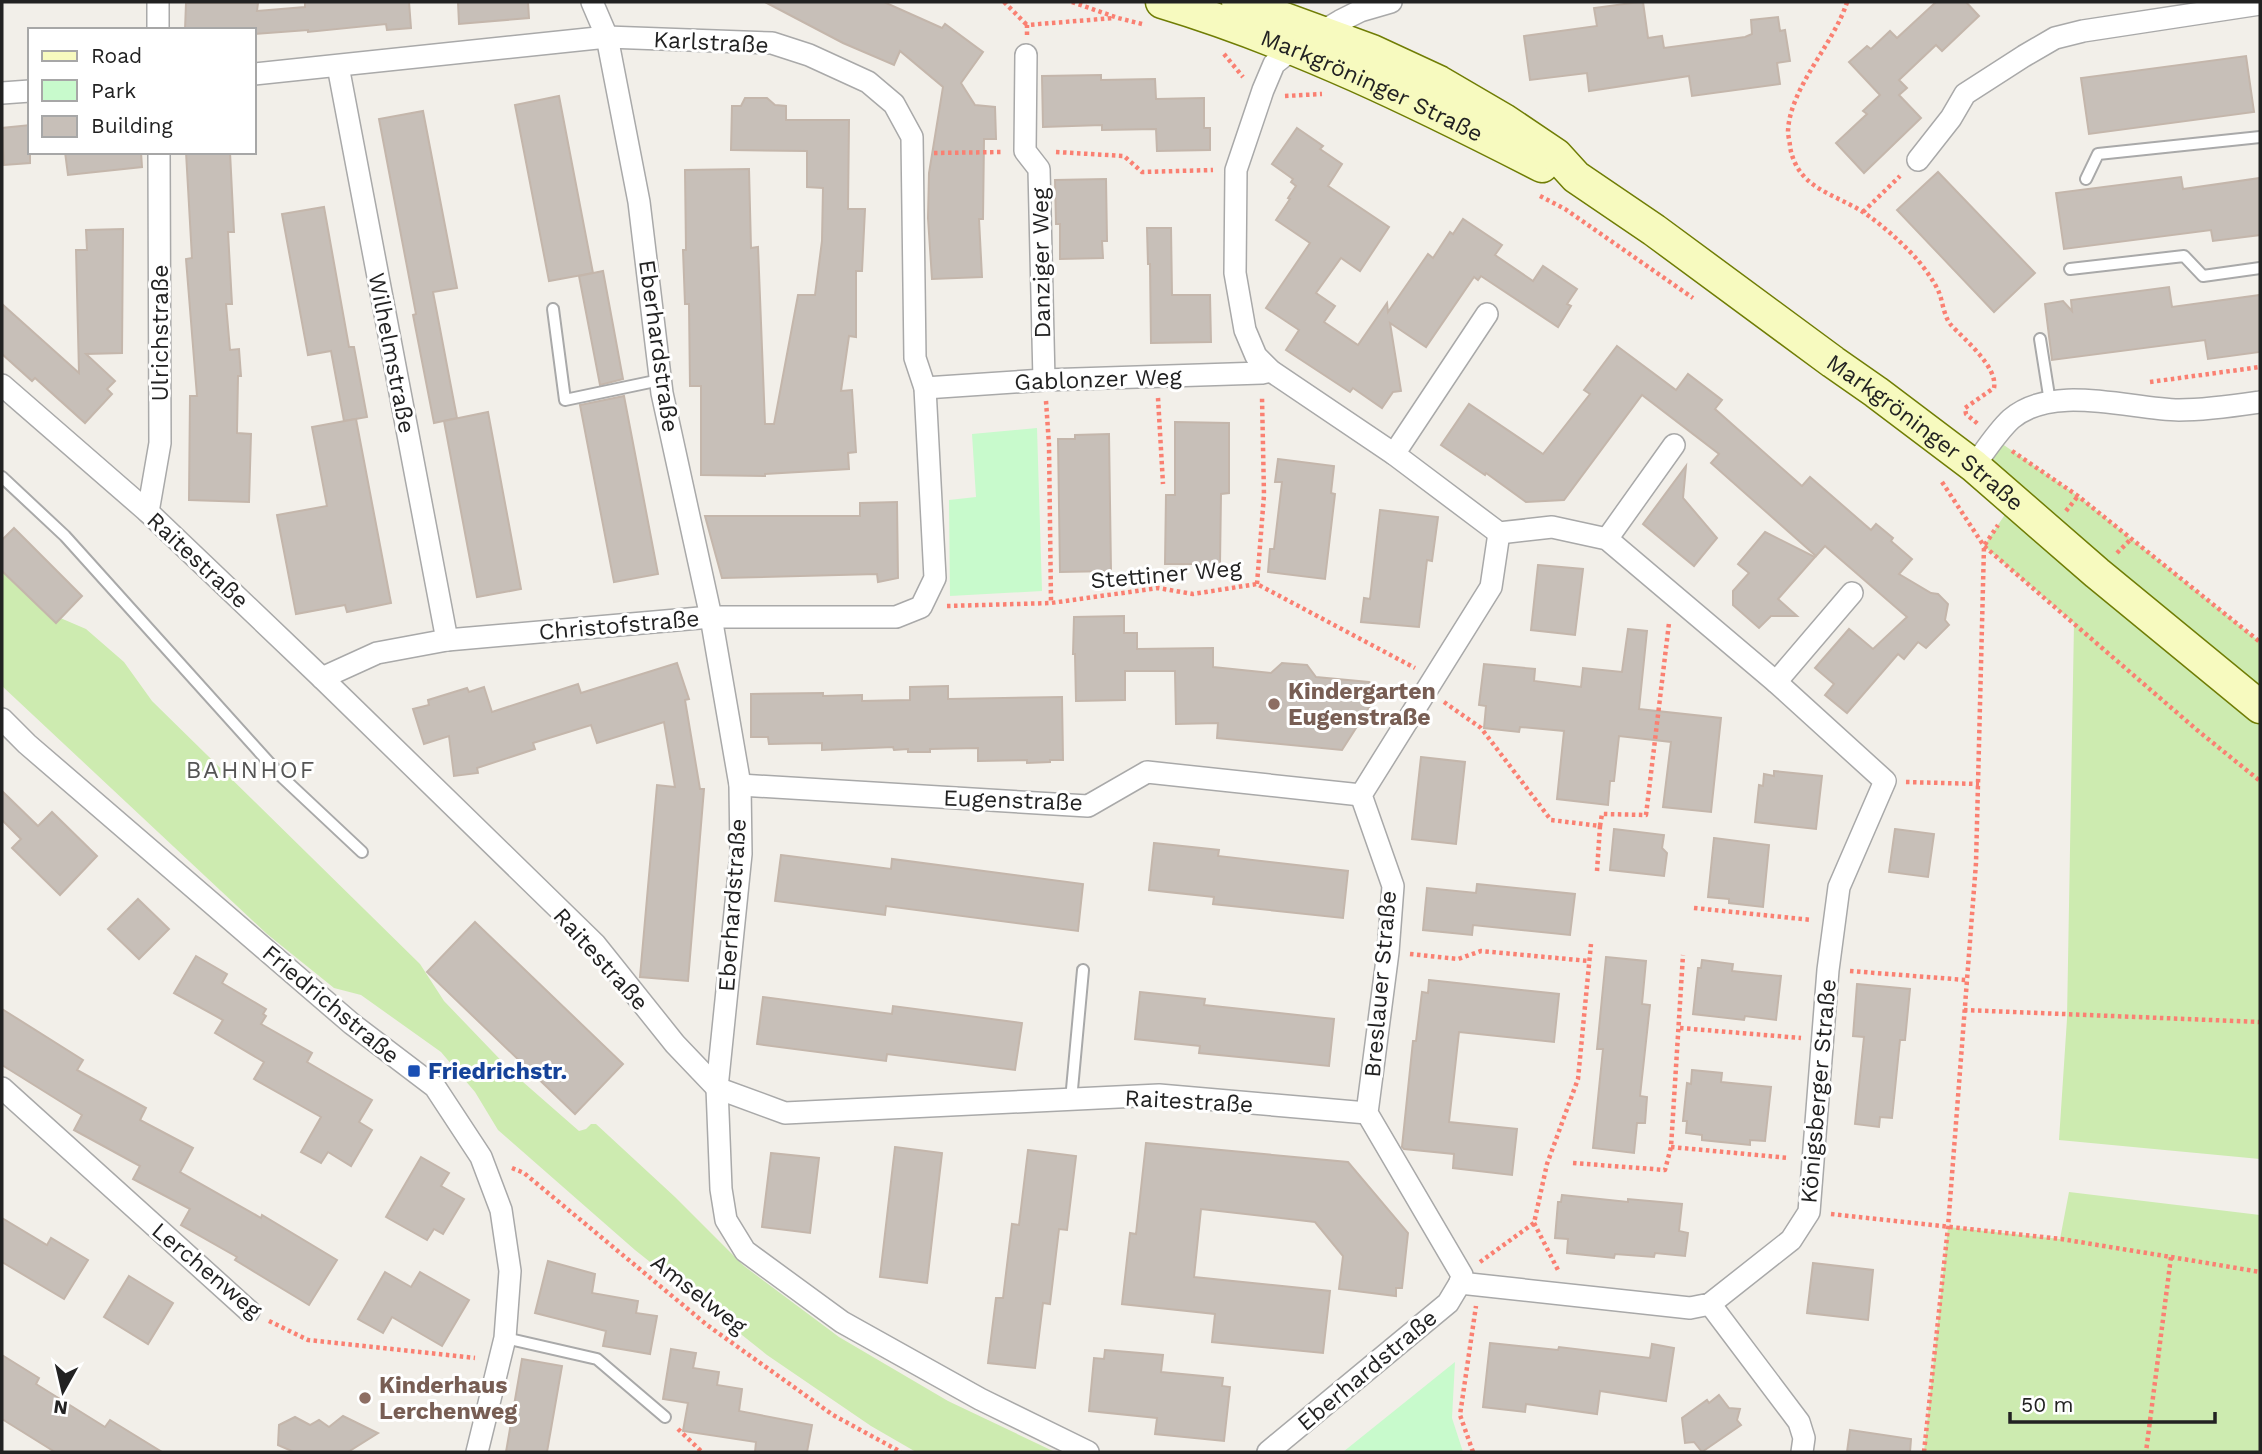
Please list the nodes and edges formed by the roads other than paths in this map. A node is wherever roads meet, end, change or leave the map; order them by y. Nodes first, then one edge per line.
1 (158, 2) edge
2 (592, 2) edge
3 (1238, 2) edge
4 (1391, 2) edge
5 (2260, 4) edge
6 (1153, 13) edge
7 (158, 28) edge
8 (1322, 33) junction
9 (607, 37) junction
10 (1294, 48) junction
11 (1026, 55) road end
12 (338, 66) junction
13 (256, 74) edge
14 (28, 91) edge
15 (2, 93) edge
16 (2260, 137) edge
17 (159, 154) edge
18 (1918, 159) road end
19 (1576, 177) junction
20 (2086, 180) dead end
21 (2260, 268) edge
22 (2070, 269) dead end
23 (553, 309) dead end
24 (1487, 314) dead end
25 (2040, 339) dead end
26 (1266, 372) junction
27 (660, 380) junction
28 (1044, 380) junction
29 (2, 386) edge
30 (925, 388) junction
31 (2050, 402) junction
32 (2260, 402) edge
33 (1674, 445) dead end
34 (1394, 454) junction
35 (1974, 466) junction
36 (2, 477) edge
37 (148, 512) junction
38 (1499, 533) junction
39 (1607, 539) junction
40 (1852, 593) dead end
41 (921, 607) joint
42 (711, 617) junction
43 (447, 640) junction
44 (322, 678) junction
45 (1776, 682) junction
46 (2260, 707) edge
47 (2, 719) edge
48 (740, 785) junction
49 (1361, 795) junction
50 (362, 852) dead end
51 (1083, 970) dead end
52 (2, 1088) edge
53 (717, 1088) junction
54 (1071, 1100) junction
55 (1367, 1113) junction
56 (1467, 1281) junction
57 (1710, 1304) junction
58 (249, 1311) road end
59 (505, 1338) junction
60 (665, 1417) road end
61 (477, 1452) edge
62 (1088, 1452) edge
63 (1268, 1452) edge
64 (1802, 1452) edge

1 - 7 street
2 - 9 street, Eberhardstraße
3 - 8 street, Markgröninger Straße
4 - 8 street, Markgröninger Straße
5 - 18 street
6 - 10 street, Markgröninger Straße
8 - 10 street
8 - 19 street, Markgröninger Straße
9 - 12 street, Karlstraße
9 - 27 street, Eberhardstraße
9 - 30 street, Karlstraße
10 - 19 street, Markgröninger Straße
10 - 26 street
11 - 28 street, Danziger Weg
12 - 13 street, Karlstraße
12 - 43 street, Wilhelmstraße
14 - 15 street
16 - 20 lane
17 - 37 street, Ulrichstraße
19 - 35 street, Markgröninger Straße
21 - 22 lane
23 - 27 lane
24 - 34 street
25 - 31 lane
26 - 28 street, Gablonzer Weg
26 - 34 street
27 - 42 street, Eberhardstraße
28 - 30 street, Gablonzer Weg
29 - 37 street, Raitestraße
30 - 41 street, Karlstraße
31 - 32 street
31 - 35 street
33 - 39 street
34 - 38 street
35 - 46 street, Markgröninger Straße
36 - 50 lane
37 - 44 street, Raitestraße
38 - 39 street
38 - 49 street
39 - 45 street
40 - 45 street
41 - 42 street, Christofstraße
42 - 43 street, Christofstraße
42 - 48 street, Eberhardstraße
43 - 44 street, Christofstraße
44 - 53 street, Raitestraße
45 - 57 street, Königsberger Straße
47 - 59 street, Friedrichstraße
48 - 49 street, Eugenstraße
48 - 53 street, Eberhardstraße
49 - 55 street, Breslauer Straße
51 - 54 lane
52 - 58 street, Lerchenweg
53 - 54 street, Raitestraße
53 - 62 street, Eberhardstraße
54 - 55 street, Raitestraße
55 - 56 street
56 - 57 street
56 - 63 street, Eberhardstraße
57 - 64 street
59 - 60 lane
59 - 61 street, Friedrichstraße

